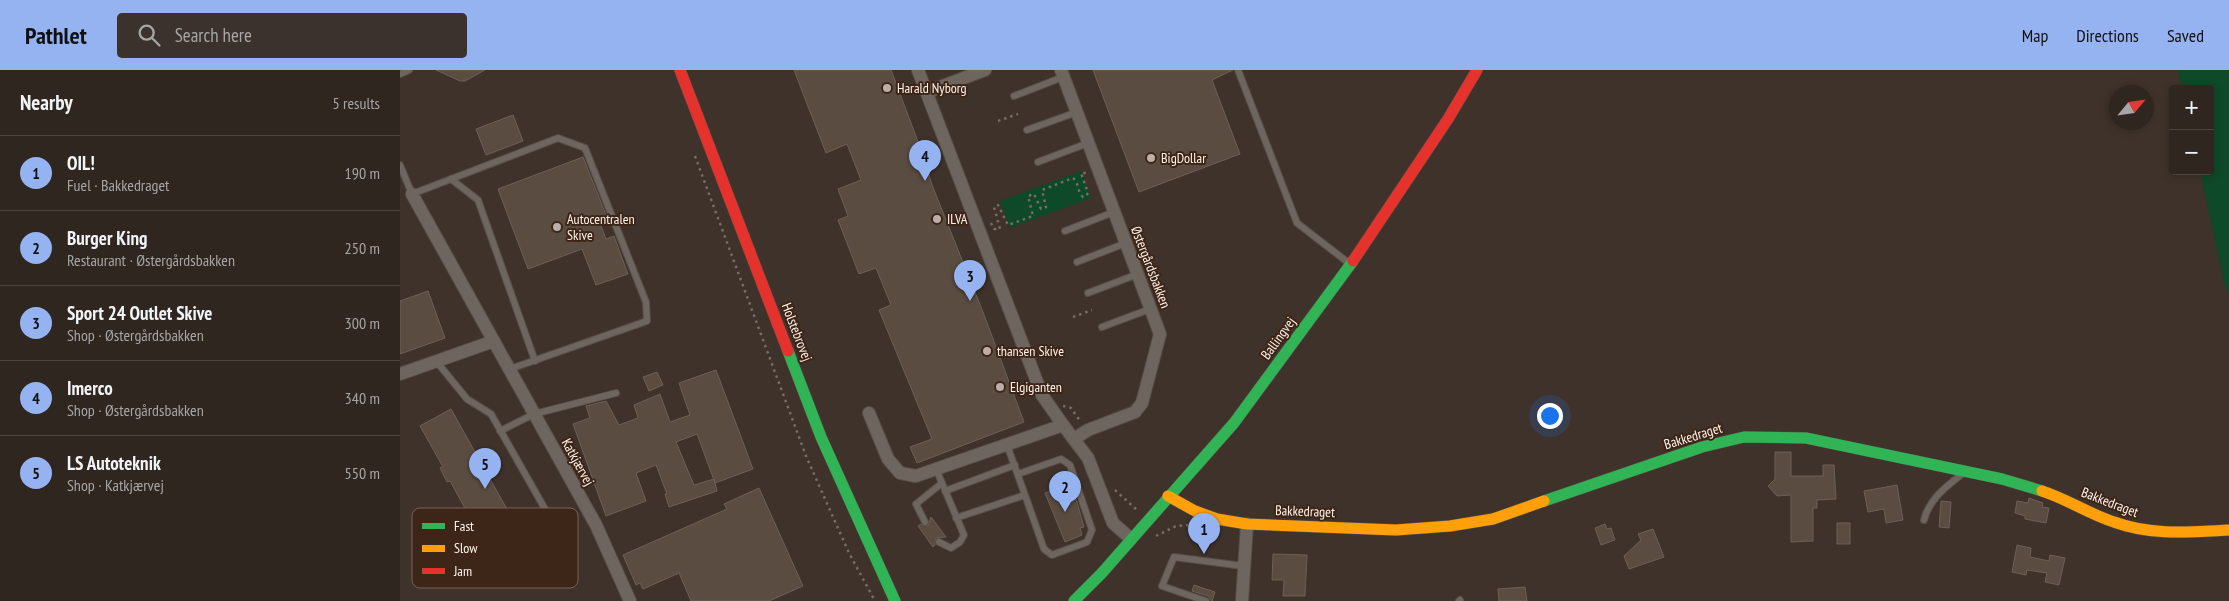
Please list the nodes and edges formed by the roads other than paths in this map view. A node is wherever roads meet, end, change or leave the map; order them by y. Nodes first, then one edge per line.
1 (409, 70) edge
2 (680, 70) edge
3 (918, 70) edge
4 (985, 70) edge
5 (1238, 70) edge
6 (1477, 70) edge
7 (1062, 73) edge
8 (400, 74) edge
9 (927, 92) junction
10 (1014, 96) dead end
11 (1077, 112) junction
12 (1027, 130) dead end
13 (1088, 143) junction
14 (1038, 162) dead end
15 (400, 165) edge
16 (451, 179) junction
17 (412, 194) junction
18 (1114, 212) junction
19 (1065, 231) dead end
20 (1126, 243) junction
21 (1077, 262) dead end
22 (1351, 264) junction
23 (1138, 274) junction
24 (1088, 293) dead end
25 (1150, 309) junction
26 (1102, 327) dead end
27 (494, 341) junction
28 (535, 361) junction
29 (436, 362) junction
30 (510, 369) junction
31 (400, 374) edge
32 (616, 393) dead end
33 (870, 413) dead end
34 (534, 414) junction
35 (1063, 425) junction
36 (500, 431) junction
37 (1074, 439) junction
38 (1007, 445) junction
39 (1015, 465) junction
40 (936, 469) junction
41 (1965, 472) junction
42 (1018, 474) junction
43 (942, 483) junction
44 (945, 491) junction
45 (1025, 495) junction
46 (1168, 496) junction
47 (544, 508) edge
48 (956, 518) junction
49 (1924, 520) dead end
50 (924, 522) dead end
51 (1247, 524) junction
52 (2229, 530) edge
53 (1131, 539) junction
54 (939, 542) dead end
55 (1243, 566) junction
56 (630, 601) edge
57 (895, 601) edge
58 (1074, 601) edge
59 (1206, 601) edge
60 (1242, 601) edge

1 - 8 lane
2 - 57 main road, Holstebrovej
3 - 9 street
4 - 9 street
5 - 22 lane
6 - 22 main road, Ballingvej
7 - 10 lane
7 - 11 street, Østergårdsbakken
9 - 35 street
11 - 12 lane
11 - 13 street, Østergårdsbakken
13 - 14 lane
13 - 18 street, Østergårdsbakken
15 - 17 lane
16 - 17 lane
16 - 28 lane
16 - 28 lane
17 - 27 street, Katkjærvej
18 - 19 lane
18 - 20 street, Østergårdsbakken
20 - 21 lane
20 - 23 street, Østergårdsbakken
22 - 46 main road, Ballingvej
23 - 24 lane
23 - 25 street, Østergårdsbakken
25 - 26 lane
25 - 37 street, Østergårdsbakken
27 - 29 street
27 - 30 street, Katkjærvej
28 - 30 lane
29 - 31 street
29 - 36 lane
30 - 34 street, Katkjærvej
32 - 34 lane
33 - 40 street
34 - 36 lane
34 - 56 street, Katkjærvej
35 - 37 street
35 - 38 street
36 - 47 lane
37 - 53 street
38 - 39 lane
38 - 40 street
39 - 42 lane
39 - 44 lane
40 - 43 lane
41 - 49 lane
41 - 51 main road, Bakkedraget
41 - 52 main road, Bakkedraget
42 - 45 lane
42 - 45 lane
43 - 44 lane
43 - 50 lane
44 - 48 lane
45 - 48 lane
46 - 51 main road, Bakkedraget
46 - 53 main road, Ballingvej
48 - 54 lane
51 - 55 street
53 - 58 main road, Ballingvej
55 - 59 lane
55 - 60 street

